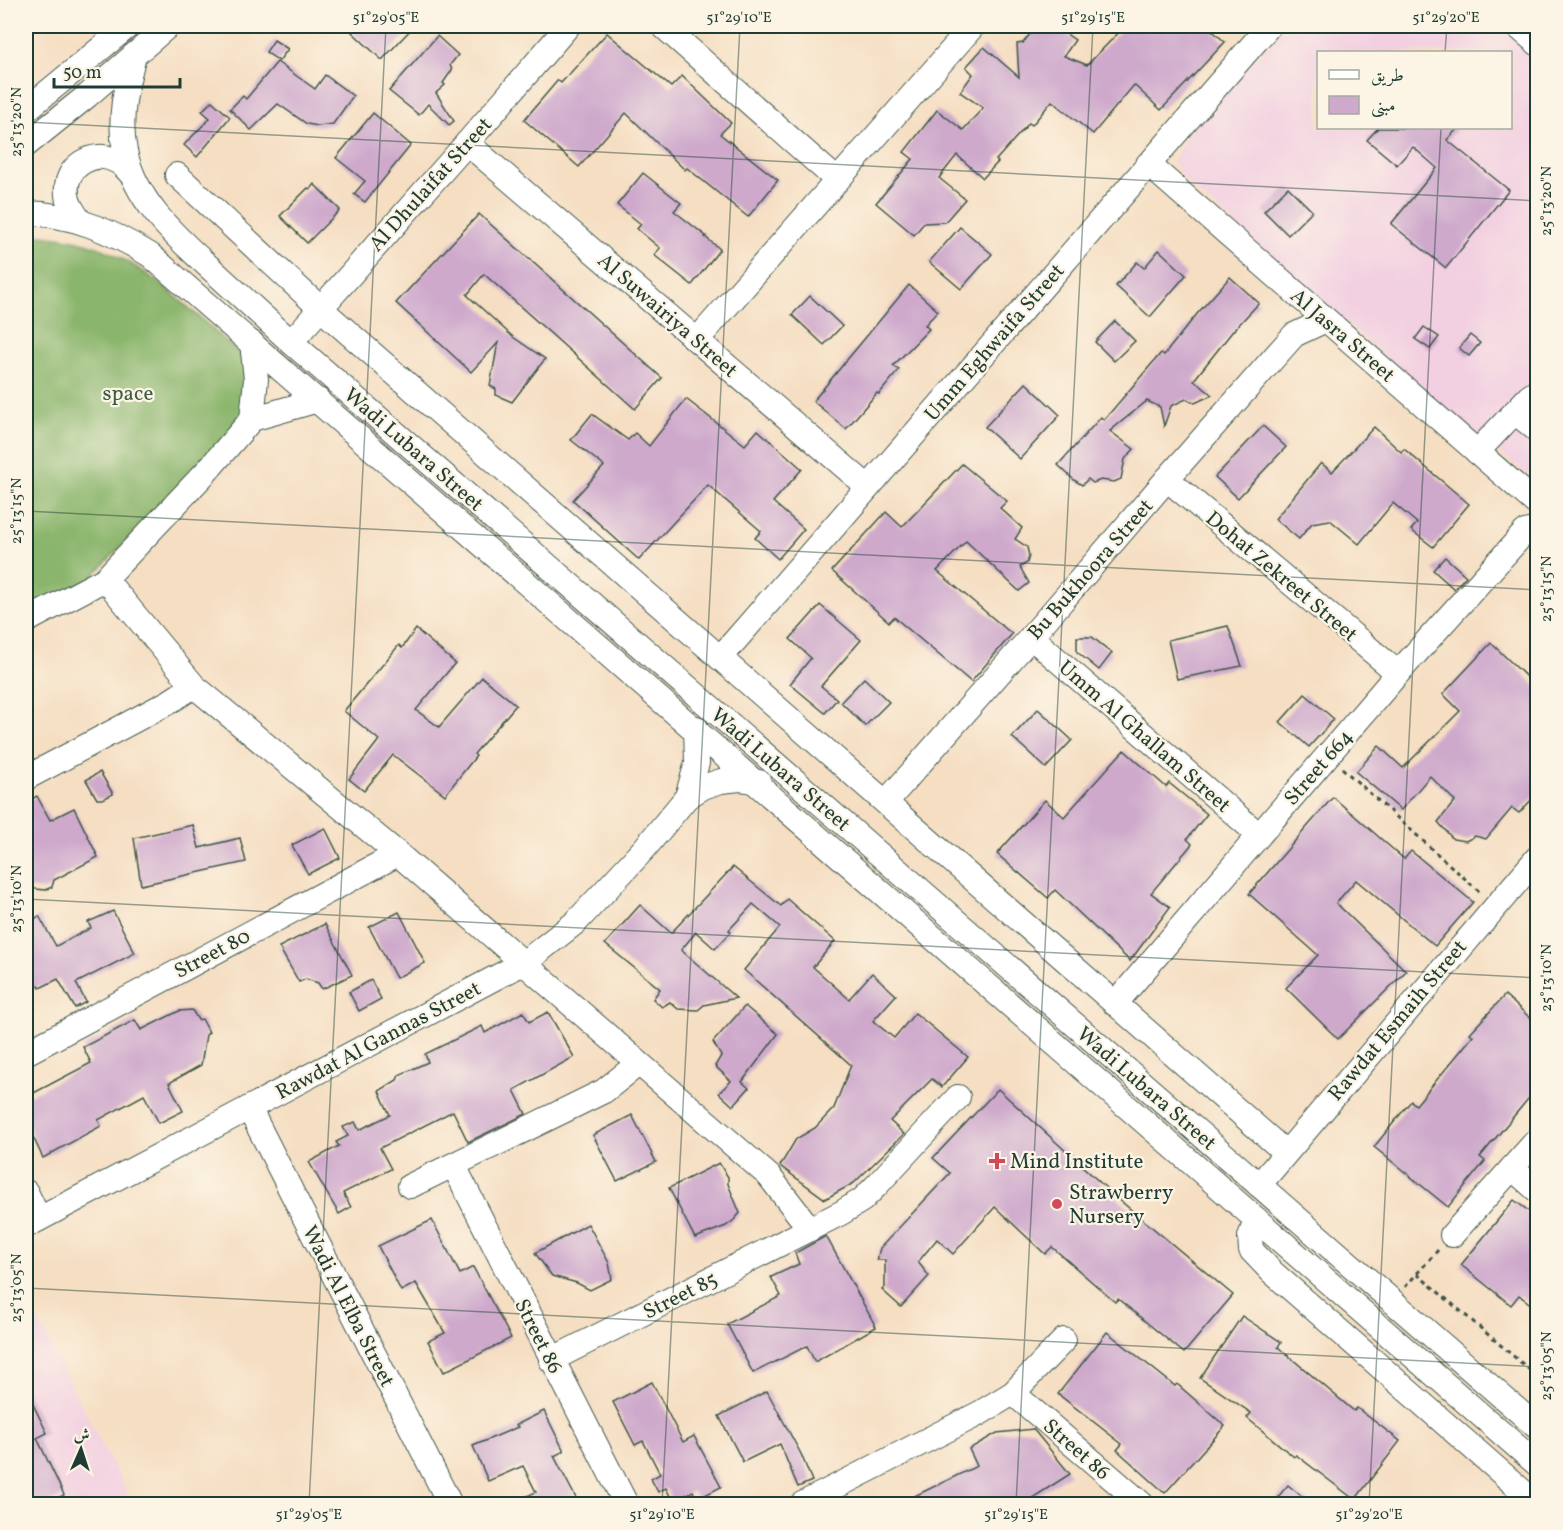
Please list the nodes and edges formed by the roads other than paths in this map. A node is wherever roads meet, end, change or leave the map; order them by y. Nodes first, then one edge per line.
1 (128, 26) edge
2 (168, 26) edge
3 (568, 26) edge
4 (663, 26) edge
5 (973, 26) edge
6 (1269, 26) edge
7 (1517, 26) edge
8 (1538, 44) edge
9 (134, 55) junction
10 (26, 110) edge
11 (467, 144) junction
12 (26, 145) edge
13 (1148, 164) junction
14 (132, 175) junction
15 (177, 175) dead end
16 (837, 180) junction
17 (26, 213) edge
18 (80, 220) junction
19 (1303, 300) junction
20 (320, 308) junction
21 (1326, 320) junction
22 (1294, 335) junction
23 (697, 340) junction
24 (291, 342) junction
25 (252, 343) junction
26 (1538, 391) edge
27 (318, 400) junction
28 (1515, 412) junction
29 (252, 419) junction
30 (1538, 431) edge
31 (1477, 452) junction
32 (1167, 479) junction
33 (868, 487) junction
34 (1533, 501) edge
35 (1531, 531) edge
36 (105, 579) junction
37 (26, 621) edge
38 (1032, 638) junction
39 (720, 658) junction
40 (1398, 674) junction
41 (194, 686) junction
42 (696, 728) junction
43 (26, 778) edge
44 (759, 782) junction
45 (687, 797) junction
46 (886, 802) junction
47 (1259, 835) junction
48 (398, 854) junction
49 (1538, 857) edge
50 (525, 962) junction
51 (1114, 1004) junction
52 (26, 1053) edge
53 (638, 1064) junction
54 (958, 1097) dead end
55 (249, 1108) junction
56 (1538, 1139) edge
57 (1285, 1152) junction
58 (454, 1166) junction
59 (1512, 1168) junction
60 (1258, 1185) junction
61 (410, 1186) dead end
62 (1538, 1191) edge
63 (26, 1192) edge
64 (1256, 1219) junction
65 (32, 1222) edge
66 (810, 1229) junction
67 (1452, 1235) road end
68 (1064, 1340) dead end
69 (551, 1360) junction
70 (1013, 1393) junction
71 (1538, 1428) edge
72 (1538, 1465) edge
73 (450, 1504) edge
74 (626, 1504) edge
75 (802, 1504) edge
76 (1142, 1504) edge
77 (1537, 1504) edge

1 - 10 street
2 - 9 street
3 - 11 street, Al Dhulaifat Street
4 - 16 street
5 - 16 street
6 - 13 street, Umm Eghwaifa Street
7 - 8 street
9 - 12 street
9 - 14 street, Wadi Lubara Street
11 - 20 street, Al Dhulaifat Street
11 - 23 street, Al Suwairiya Street
13 - 19 street, Al Jasra Street
13 - 33 street, Umm Eghwaifa Street
14 - 18 street
14 - 24 street, Wadi Lubara Street
15 - 20 street, Wadi Lubara Street
16 - 23 street
17 - 18 street, Wadi Lubara Street
18 - 25 street, Wadi Lubara Street
19 - 21 street, Al Jasra Street
19 - 22 street, Bu Bukhoora Street
20 - 24 street, Al Dhulaifat Street
20 - 39 street, Wadi Lubara Street
21 - 22 street, Bu Bukhoora Street
21 - 31 street, Al Jasra Street
22 - 32 street, Bu Bukhoora Street
23 - 33 street, Al Suwairiya Street
24 - 60 street, Wadi Lubara Street
25 - 27 street, Wadi Lubara Street
25 - 29 street
26 - 28 street
27 - 29 street
27 - 42 street, Wadi Lubara Street
28 - 30 street
28 - 31 street
29 - 36 street
31 - 34 street, Al Jasra Street
32 - 38 street, Bu Bukhoora Street
32 - 40 street, Dohat Zekreet Street
33 - 39 street, Umm Eghwaifa Street
34 - 35 street, Street 664
35 - 40 street, Street 664
36 - 37 street
36 - 41 street
38 - 46 street, Bu Bukhoora Street
38 - 47 street, Umm Al Ghallam Street
39 - 46 street, Wadi Lubara Street
40 - 47 street, Street 664
41 - 43 street
41 - 48 street
42 - 44 street, Wadi Lubara Street
42 - 45 street, Rawdat Al Gannas Street
44 - 45 street, Rawdat Al Gannas Street
44 - 64 street, Wadi Lubara Street
45 - 50 street, Rawdat Al Gannas Street
46 - 51 street, Wadi Lubara Street
47 - 51 street, Street 664
48 - 50 street
48 - 52 street, Street 80
49 - 57 street, Rawdat Esmaih Street
50 - 53 street
50 - 55 street, Rawdat Al Gannas Street
51 - 57 street, Wadi Lubara Street
53 - 58 street
53 - 66 street
54 - 66 street, Street 85
55 - 65 street, Rawdat Al Gannas Street
55 - 73 street, Wadi Al Elba Street
56 - 59 street
57 - 60 street, Rawdat Esmaih Street
58 - 61 street
58 - 69 street, Street 86
59 - 62 street
59 - 67 street
60 - 71 street, Wadi Lubara Street
63 - 65 street
64 - 72 street, Wadi Lubara Street
64 - 77 street
66 - 69 street, Street 85
68 - 70 street
69 - 74 street, Street 86
70 - 75 street
70 - 76 street, Street 86

